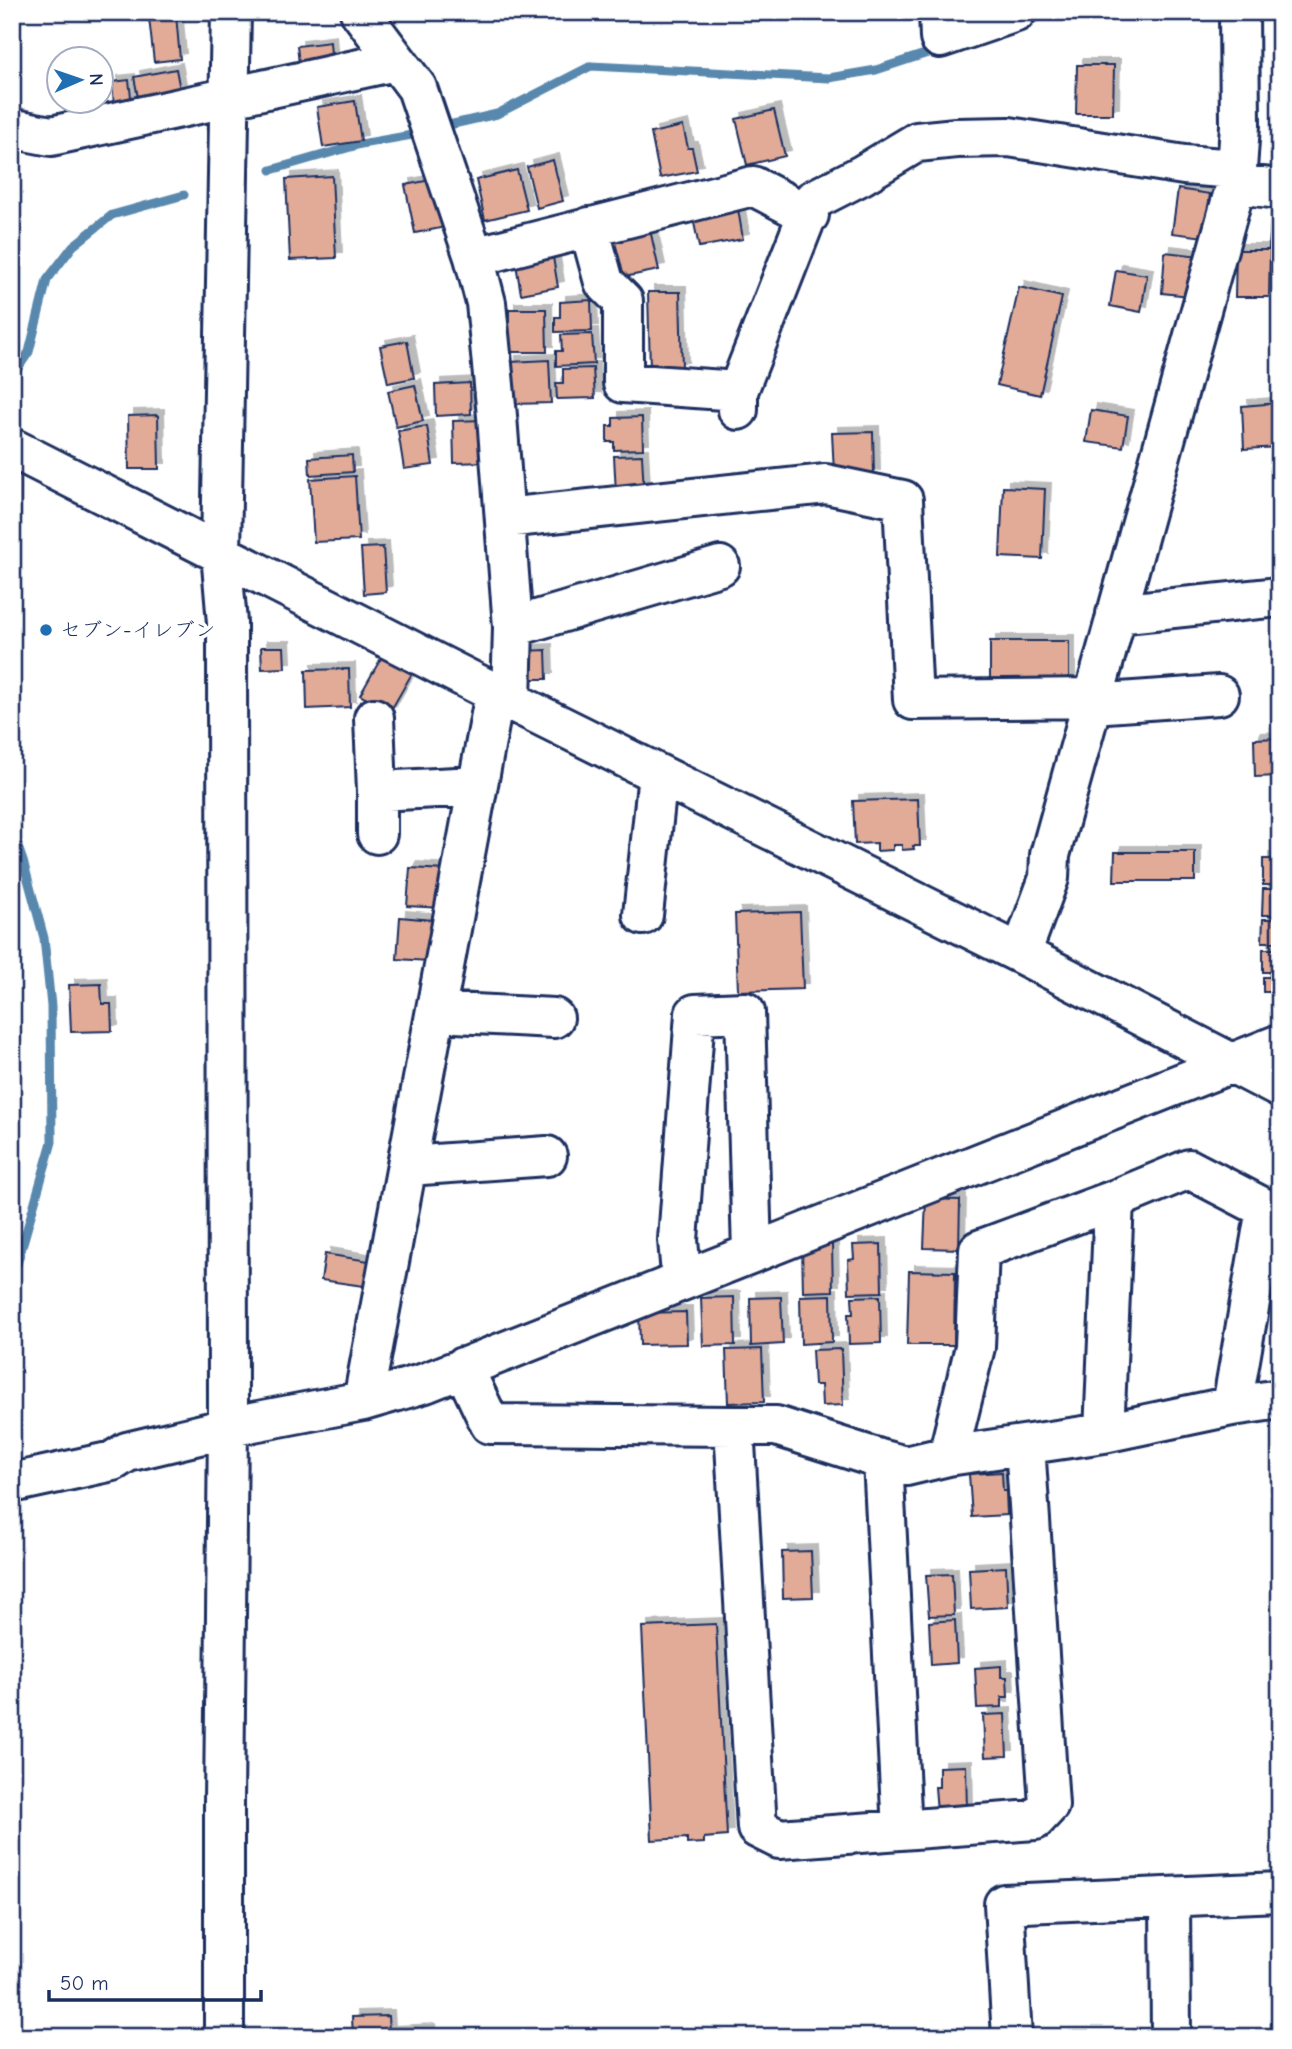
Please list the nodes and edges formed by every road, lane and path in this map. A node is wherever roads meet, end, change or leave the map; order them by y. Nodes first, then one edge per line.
1 (231, 12) edge
2 (360, 12) edge
3 (939, 12) edge
4 (1016, 12) edge
5 (1239, 12) edge
6 (396, 61) junction
7 (229, 99) junction
8 (12, 132) edge
9 (1236, 176) junction
10 (1280, 189) edge
11 (808, 215) junction
12 (589, 227) junction
13 (474, 257) junction
14 (12, 448) edge
15 (505, 518) junction
16 (221, 553) junction
17 (720, 566) dead end
18 (1280, 597) edge
19 (1116, 614) junction
20 (513, 626) junction
21 (1219, 695) dead end
22 (503, 697) junction
23 (1093, 701) junction
24 (373, 718) dead end
25 (658, 774) junction
26 (477, 786) junction
27 (377, 791) junction
28 (377, 834) dead end
29 (643, 915) dead end
30 (1021, 954) junction
31 (436, 1012) junction
32 (554, 1018) dead end
33 (1280, 1044) edge
34 (1230, 1063) junction
35 (1280, 1088) edge
36 (547, 1156) dead end
37 (408, 1166) junction
38 (1114, 1200) junction
39 (752, 1245) junction
40 (682, 1271) junction
41 (463, 1367) junction
42 (1280, 1399) edge
43 (363, 1401) junction
44 (1232, 1406) junction
45 (734, 1426) junction
46 (228, 1428) junction
47 (1104, 1433) junction
48 (1025, 1445) junction
49 (948, 1456) junction
50 (883, 1460) junction
51 (12, 1483) edge
52 (902, 1830) junction
53 (1280, 1892) edge
54 (1170, 1896) junction
55 (224, 2037) edge
56 (1012, 2037) edge
57 (1171, 2037) edge

1 - 7 street
2 - 6 street
3 - 4 street
5 - 9 street
6 - 7 street
6 - 13 street
7 - 8 street
7 - 16 street
9 - 10 street
9 - 11 street
9 - 19 street
11 - 12 street
11 - 12 street
12 - 13 street
13 - 15 street
14 - 16 street
15 - 20 street
15 - 23 street
16 - 22 street
16 - 46 street
17 - 20 street
18 - 19 street
19 - 23 street
20 - 22 street
21 - 23 street
22 - 25 street
22 - 26 street
23 - 30 street
24 - 27 street
25 - 29 street
25 - 30 street
26 - 27 street
26 - 31 street
27 - 28 street
30 - 34 street
31 - 32 street
31 - 37 street
33 - 34 street
34 - 35 street
34 - 39 street
36 - 37 street
37 - 43 street
38 - 44 street
38 - 47 street
38 - 49 street
39 - 40 street
39 - 40 street
40 - 41 street
41 - 43 street
41 - 45 street
42 - 44 street
43 - 46 street
44 - 47 street
45 - 50 street
45 - 52 street
46 - 51 street
46 - 55 street
47 - 48 street
48 - 49 street
48 - 52 street
49 - 50 street
50 - 52 street
53 - 54 street
54 - 56 street
54 - 57 street

